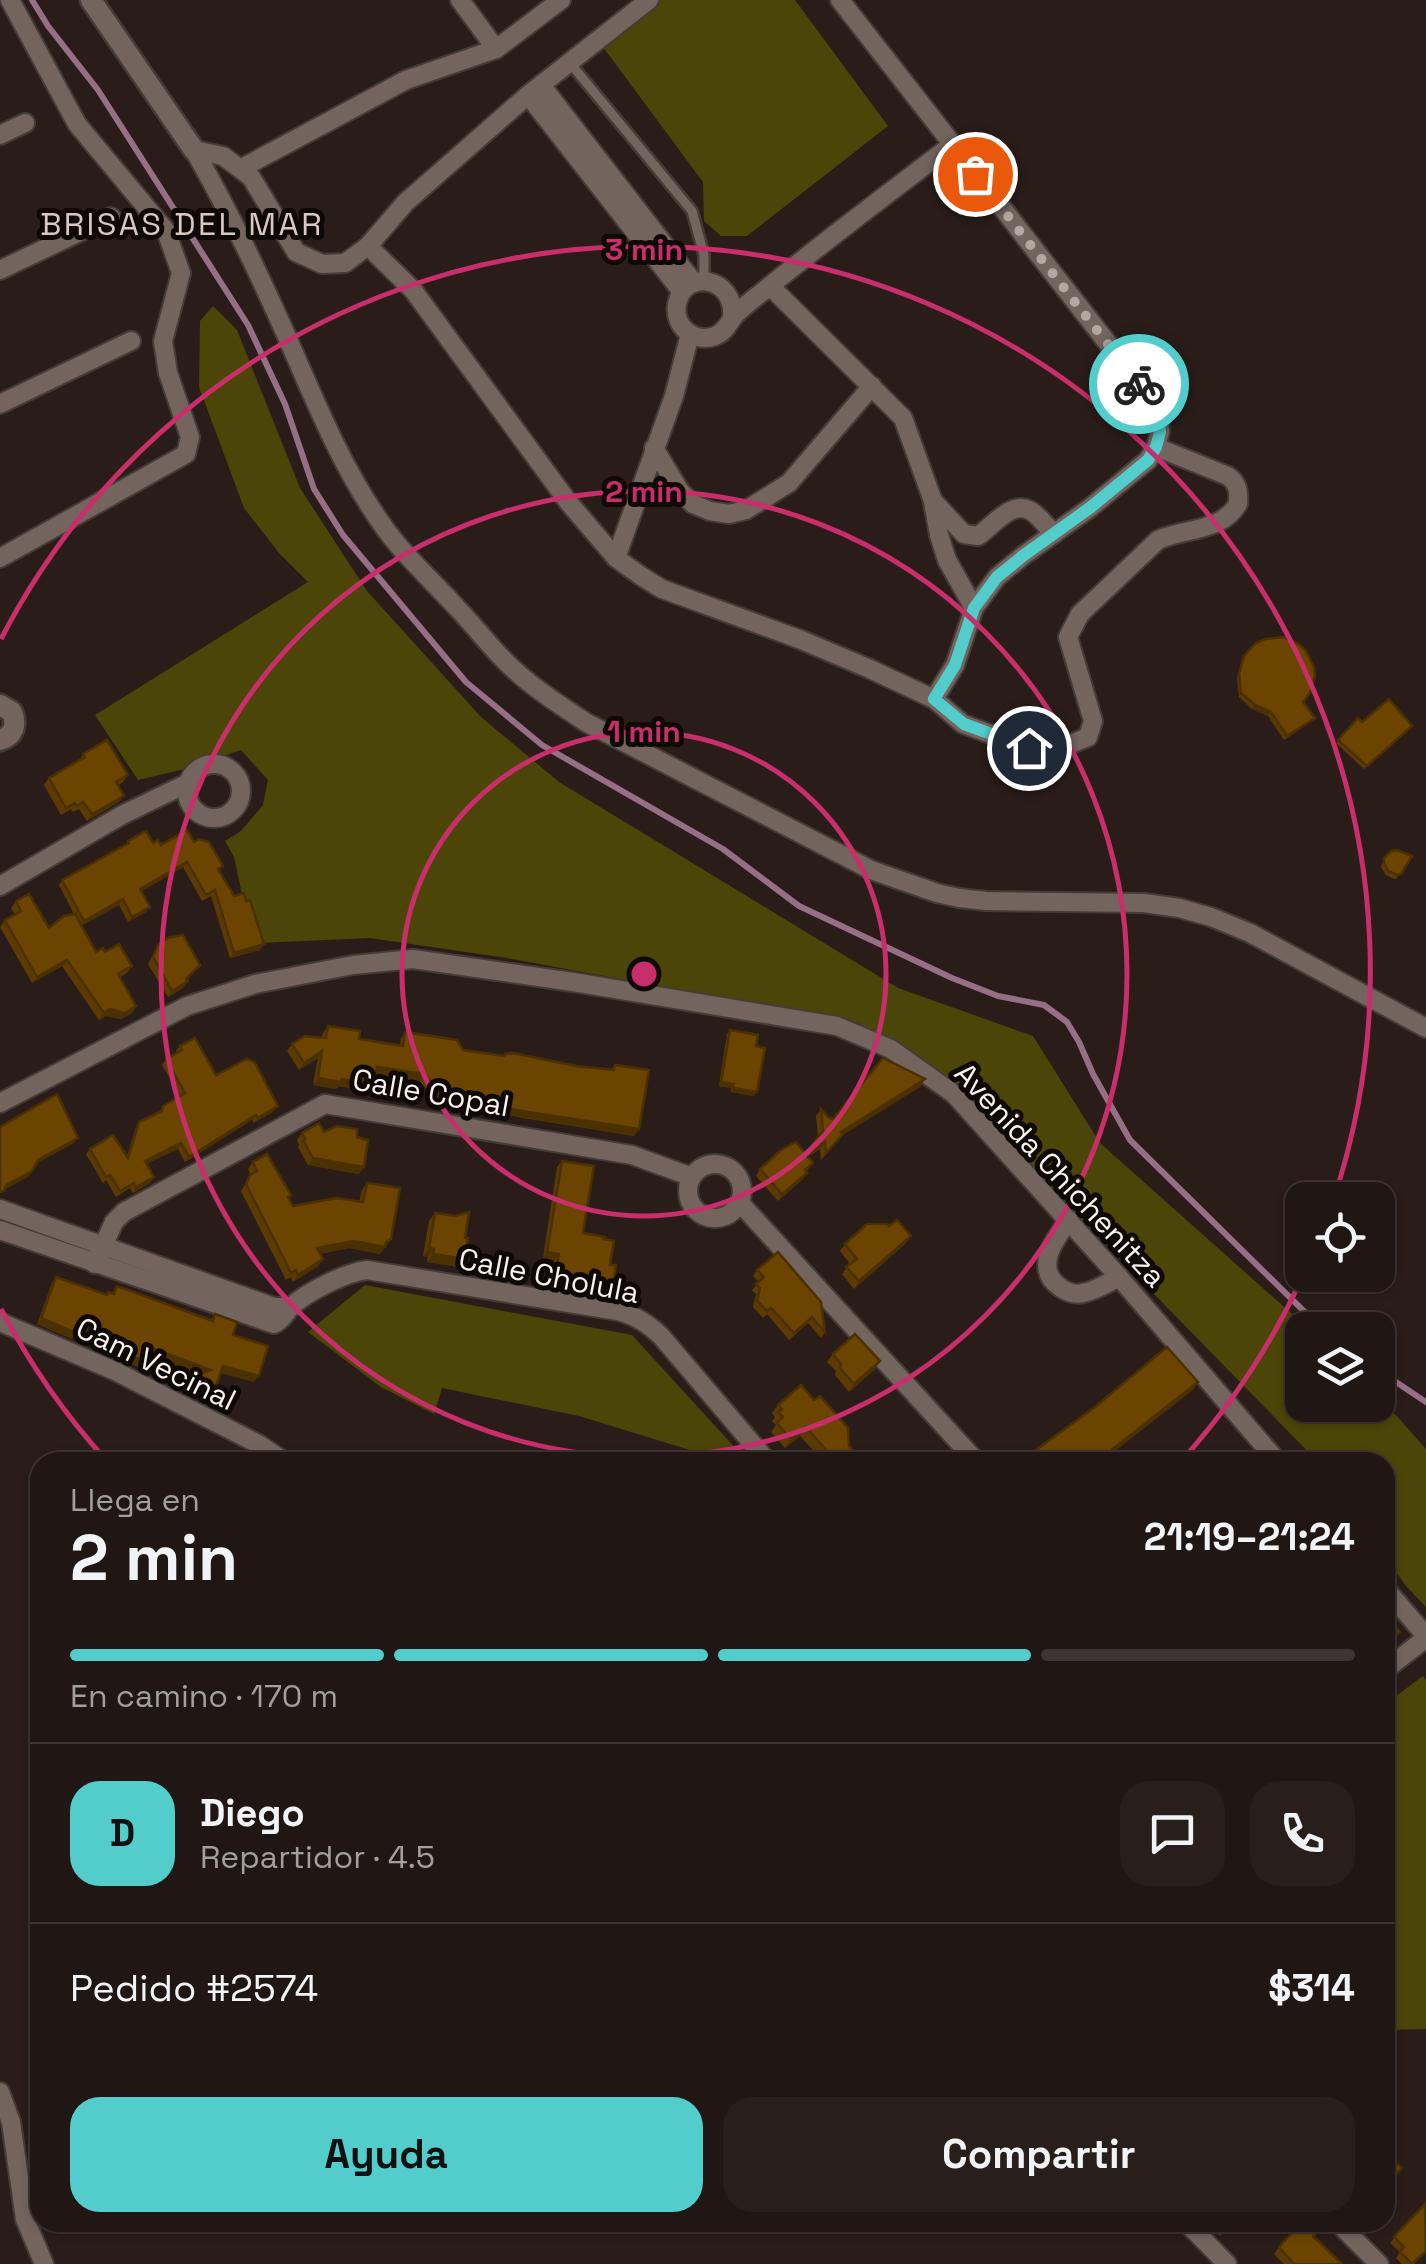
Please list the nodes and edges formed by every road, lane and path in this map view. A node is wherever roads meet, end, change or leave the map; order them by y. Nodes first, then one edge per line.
1 (10, 0) edge
2 (91, 0) edge
3 (460, 0) edge
4 (561, 0) edge
5 (649, 0) edge
6 (840, 0) edge
7 (496, 49) junction
8 (570, 63) junction
9 (535, 90) junction
10 (25, 123) dead end
11 (0, 135) edge
12 (952, 145) junction
13 (194, 150) junction
14 (242, 168) junction
15 (111, 217) dead end
16 (368, 246) junction
17 (0, 270) edge
18 (694, 285) junction
19 (770, 286) junction
20 (732, 318) junction
21 (690, 334) junction
22 (132, 341) dead end
23 (872, 386) junction
24 (0, 404) edge
25 (1156, 447) junction
26 (654, 448) junction
27 (933, 502) junction
28 (1054, 534) junction
29 (0, 558) edge
30 (616, 558) junction
31 (974, 608) junction
32 (934, 699) junction
33 (0, 705) edge
34 (0, 740) edge
35 (188, 784) dead end
36 (0, 886) edge
37 (1426, 1028) edge
38 (0, 1103) edge
39 (692, 1177) junction
40 (740, 1202) junction
41 (0, 1209) edge
42 (1068, 1220) junction
43 (0, 1230) edge
44 (103, 1246) junction
45 (95, 1264) junction
46 (1119, 1277) junction
47 (291, 1307) junction
48 (0, 1322) edge
49 (270, 1452) edge
50 (759, 1452) edge
51 (969, 1452) edge
52 (1269, 1452) edge
53 (1395, 1600) edge
54 (1426, 1637) edge
55 (1395, 1662) edge
56 (0, 2092) edge
57 (30, 2231) edge
58 (30, 2232) edge
59 (1196, 2232) edge
60 (1347, 2232) edge
61 (44, 2264) edge
62 (1226, 2264) edge
63 (1379, 2264) edge

1 - 29 street
2 - 13 street
3 - 7 street
4 - 7 street
5 - 8 street
6 - 12 street
7 - 14 street
8 - 9 street
8 - 18 lane
9 - 16 street
9 - 18 street
10 - 11 street
12 - 19 street
12 - 25 street
13 - 14 street
13 - 37 street
14 - 16 street
15 - 17 street
16 - 30 street
18 - 20 street
18 - 21 street
19 - 20 street
19 - 23 street
20 - 21 street
21 - 26 street
22 - 24 street
23 - 26 street
23 - 27 street
25 - 28 street
25 - 32 street
26 - 30 street
27 - 28 street
27 - 31 street
28 - 31 street
30 - 32 street
31 - 32 street
33 - 34 street
35 - 36 street
38 - 42 street, Avenida Chichenitza
39 - 40 street
39 - 40 street
39 - 44 street, Calle Copal
40 - 51 street
41 - 44 street
42 - 46 street, Avenida Chichenitza
42 - 46 street
43 - 45 street
44 - 45 street, Calle Copal
44 - 47 street
45 - 47 street, Calle Cholula
46 - 52 street, Avenida Chichenitza
47 - 50 street, Calle Cholula
48 - 49 street, Cam Vecinal
53 - 54 street
54 - 55 street
56 - 57 street
58 - 61 street
59 - 62 street
60 - 63 street

